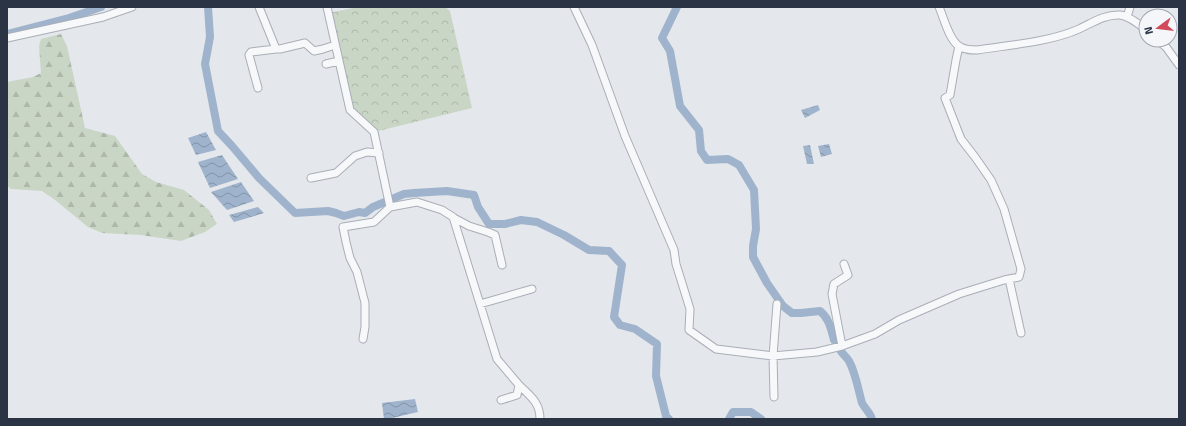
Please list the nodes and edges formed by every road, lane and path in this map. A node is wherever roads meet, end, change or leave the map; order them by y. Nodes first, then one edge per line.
1 (132, 7) edge
2 (259, 7) edge
3 (327, 7) edge
4 (574, 7) edge
5 (940, 7) edge
6 (1130, 7) edge
7 (1127, 17) junction
8 (1138, 24) edge
9 (7, 38) edge
10 (335, 45) junction
11 (959, 46) junction
12 (276, 48) junction
13 (1167, 48) edge
14 (339, 61) junction
15 (326, 64) dead end
16 (1179, 65) edge
17 (258, 88) dead end
18 (379, 153) junction
19 (311, 178) dead end
20 (390, 207) junction
21 (454, 218) junction
22 (844, 264) dead end
23 (502, 265) dead end
24 (1009, 279) junction
25 (532, 289) dead end
26 (480, 304) junction
27 (777, 304) dead end
28 (1021, 333) dead end
29 (363, 339) dead end
30 (842, 346) junction
31 (773, 356) junction
32 (519, 386) junction
33 (774, 397) dead end
34 (501, 400) dead end
35 (540, 419) edge

1 - 9 street
2 - 12 street
3 - 10 street
4 - 31 street
5 - 11 street
6 - 7 street
7 - 8 street
7 - 11 street
10 - 12 street
10 - 14 street
11 - 24 street
12 - 17 street
13 - 16 street
14 - 15 street
14 - 18 street
18 - 19 street
18 - 20 street
20 - 21 street
20 - 29 street
21 - 23 street
21 - 26 street
22 - 30 street
24 - 28 street
24 - 30 street
25 - 26 street
26 - 32 street
27 - 31 street
30 - 31 street
31 - 33 street
32 - 34 street
32 - 35 street

